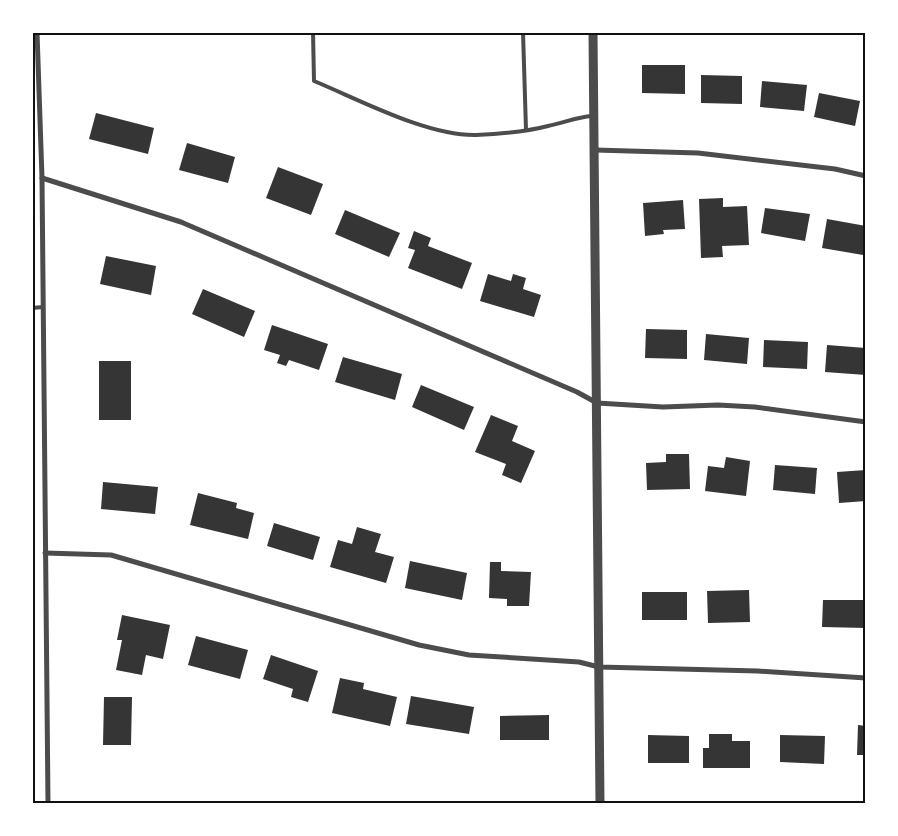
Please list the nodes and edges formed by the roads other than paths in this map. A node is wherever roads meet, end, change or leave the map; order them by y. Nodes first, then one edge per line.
1 (37, 32) edge
2 (313, 32) edge
3 (524, 32) edge
4 (593, 32) edge
5 (594, 116) junction
6 (526, 130) junction
7 (595, 150) junction
8 (866, 176) edge
9 (42, 178) junction
10 (43, 307) junction
11 (32, 308) edge
12 (597, 403) junction
13 (866, 422) edge
14 (45, 553) junction
15 (600, 667) junction
16 (866, 678) edge
17 (32, 803) edge
18 (41, 804) edge
19 (48, 804) edge
20 (600, 804) edge

1 - 9 street
2 - 6 lane
3 - 6 lane
4 - 5 street
5 - 6 lane
5 - 7 street
7 - 8 street
7 - 12 street
9 - 10 street
9 - 12 street
10 - 11 lane
10 - 14 street
12 - 13 street
12 - 15 street
14 - 15 street
14 - 19 street
15 - 16 street
15 - 20 street
17 - 18 lane

